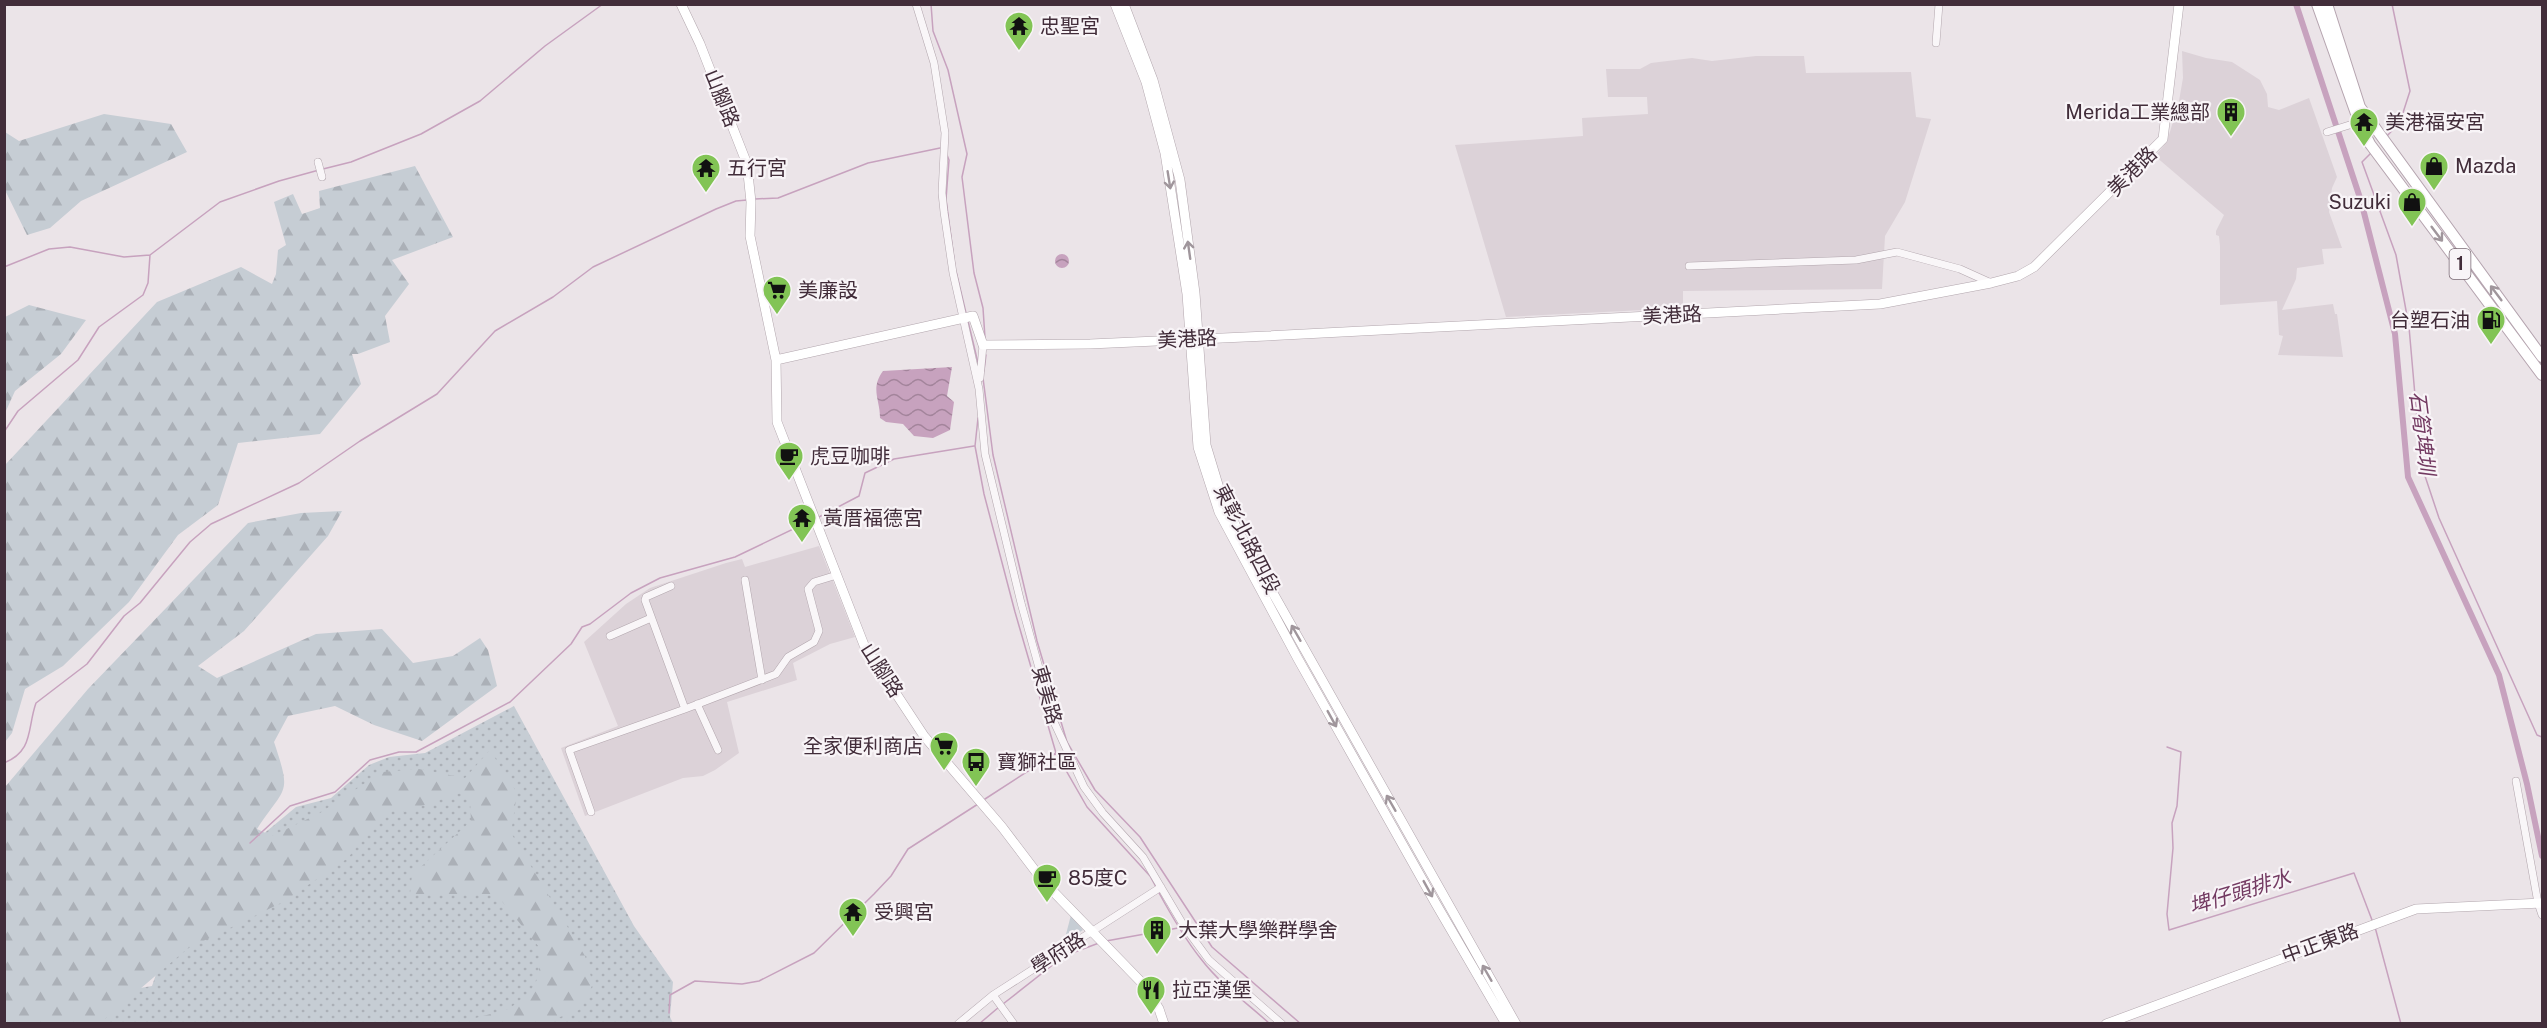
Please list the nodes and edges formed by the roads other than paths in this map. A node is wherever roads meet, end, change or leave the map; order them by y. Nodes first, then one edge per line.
1 (681, 4) edge
2 (916, 4) edge
3 (1115, 4) edge
4 (1124, 4) edge
5 (1939, 4) edge
6 (2179, 4) edge
7 (2317, 4) edge
8 (2327, 4) edge
9 (1936, 43) dead end
10 (2359, 122) junction
11 (2327, 132) dead end
12 (318, 162) dead end
13 (322, 177) dead end
14 (1689, 266) dead end
15 (1991, 283) junction
16 (964, 317) junction
17 (1195, 339) junction
18 (986, 345) junction
19 (2542, 357) edge
20 (776, 360) junction
21 (2542, 375) edge
22 (979, 389) junction
23 (837, 576) junction
24 (745, 580) dead end
25 (671, 586) dead end
26 (651, 618) junction
27 (610, 636) dead end
28 (762, 680) junction
29 (1326, 698) junction
30 (698, 704) junction
31 (685, 710) junction
32 (718, 750) dead end
33 (2516, 781) dead end
34 (591, 812) dead end
35 (1161, 887) junction
36 (2540, 903) edge
37 (2542, 915) edge
38 (1094, 934) junction
39 (993, 995) junction
40 (958, 1023) edge
41 (1014, 1023) edge
42 (1164, 1023) edge
43 (1282, 1023) edge
44 (1506, 1023) edge
45 (1516, 1023) edge
46 (2106, 1023) edge

1 - 20 street, 山腳路
2 - 16 street
3 -> 17 street, 東彰北路四段
17 -> 4 street, 東彰北路四段
5 - 9 street
6 - 15 street, 美港路
7 - 10 main road, 1
19 -> 8 main road, 1
10 - 11 street
10 -> 21 main road, 1
12 - 13 street
14 - 15 street
15 - 17 street, 美港路
16 - 18 street
16 - 20 street
16 - 22 street
17 - 18 street, 美港路
17 - 29 street, 東彰北路四段
18 - 22 street
20 - 23 street, 山腳路
22 - 35 street, 東美路
23 - 28 street
23 - 38 street, 山腳路
24 - 28 street
25 - 26 street
26 - 27 street
26 - 31 street
28 - 30 street
29 -> 44 street, 東彰北路四段
45 -> 29 street, 東彰北路四段
30 - 31 street
30 - 32 street
31 - 34 street
33 - 36 street
35 - 38 street, 學府路
35 - 43 street, 東美路
36 - 37 street
36 - 46 street, 中正東路
38 - 39 street, 學府路
38 - 42 street, 山腳路
39 - 40 street, 學府路
39 - 41 street

